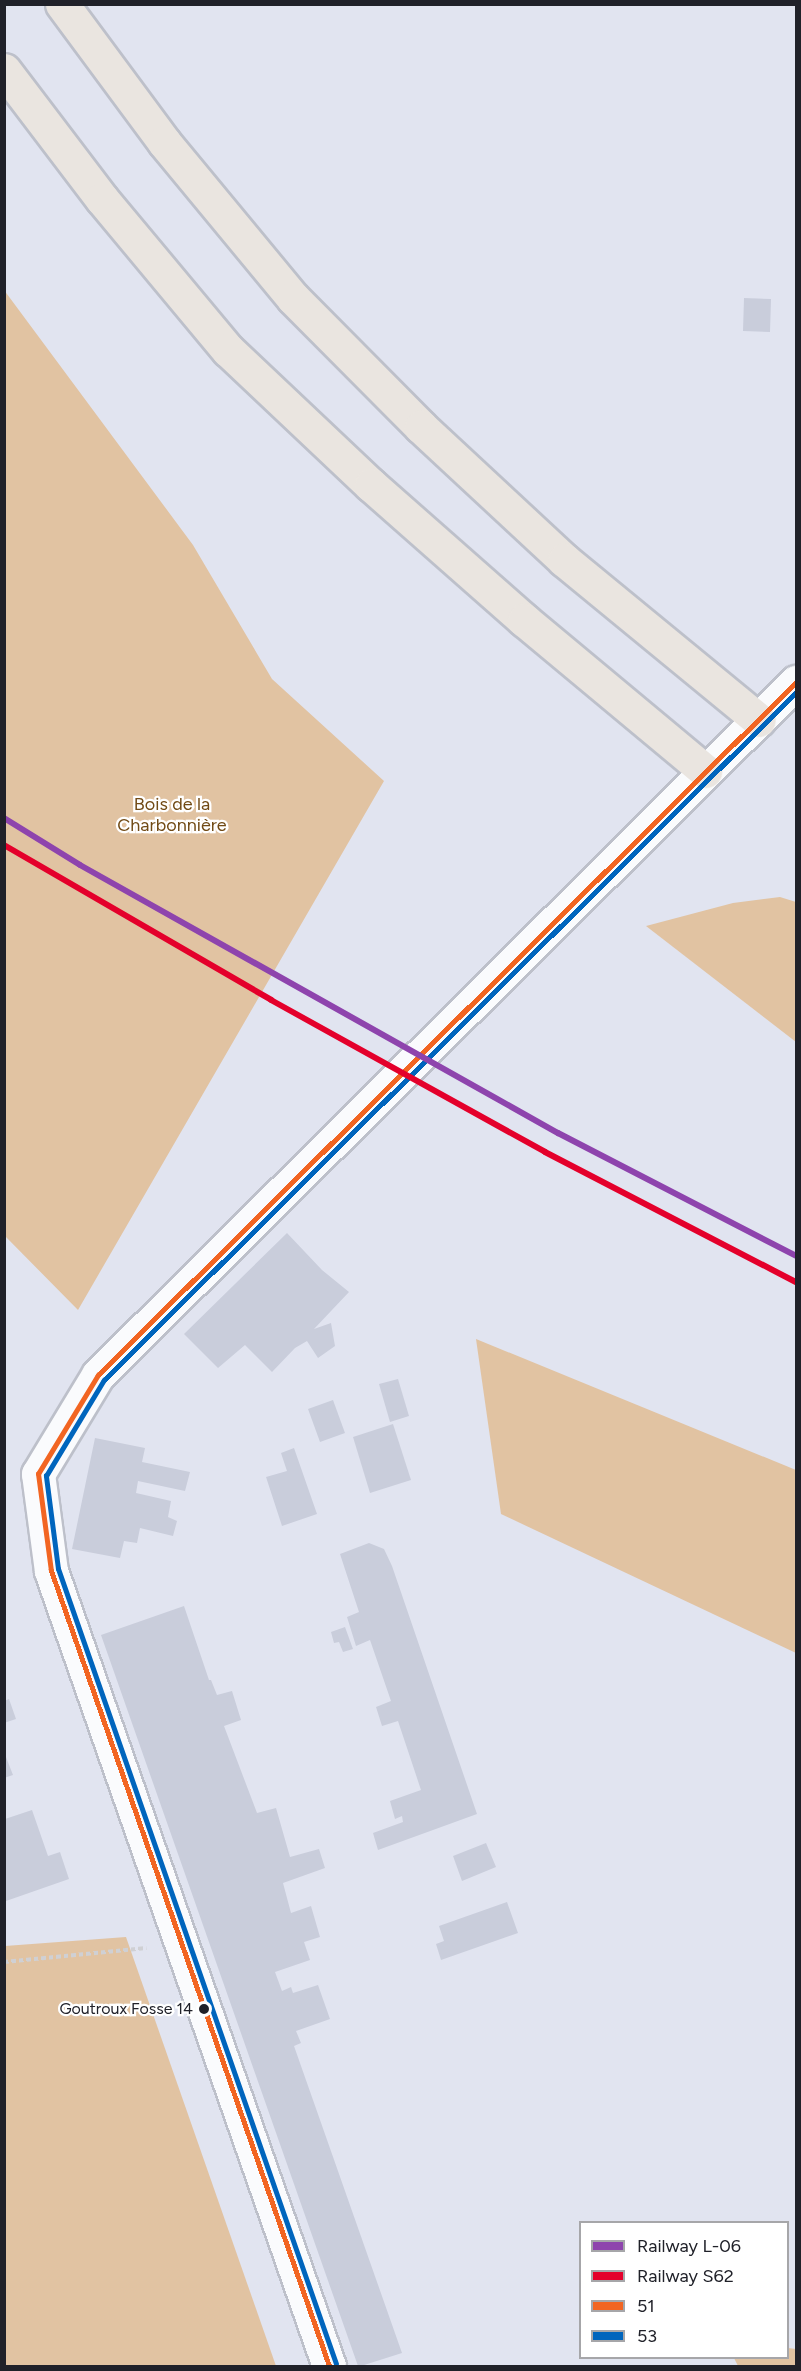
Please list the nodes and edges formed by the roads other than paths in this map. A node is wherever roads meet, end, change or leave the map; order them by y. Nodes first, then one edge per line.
1 (62, 4) edge
2 (4, 70) edge
3 (796, 682) edge
4 (759, 720) junction
5 (705, 771) junction
6 (329, 2367) edge

1 - 4 main road
2 - 5 main road
3 - 4 street
4 - 5 street
5 - 6 street

